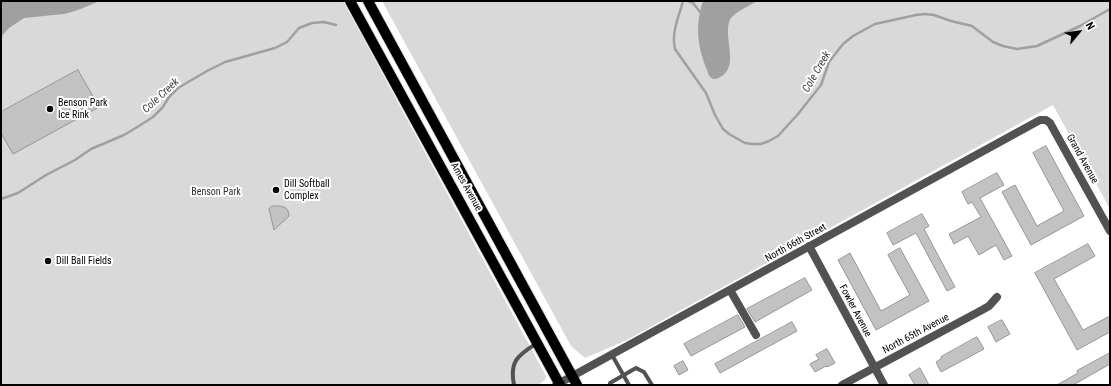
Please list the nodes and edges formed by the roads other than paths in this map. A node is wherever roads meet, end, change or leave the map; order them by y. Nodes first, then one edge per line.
1 (350, 1) edge
2 (368, 1) edge
3 (1046, 120) joint
4 (1110, 231) edge
5 (809, 246) junction
6 (730, 290) junction
7 (997, 297) dead end
8 (756, 335) dead end
9 (537, 343) junction
10 (612, 354) junction
11 (874, 368) junction
12 (623, 375) junction
13 (575, 380) edge
14 (558, 384) edge
15 (514, 385) edge
16 (610, 385) edge
17 (629, 385) edge
18 (652, 385) edge
19 (842, 385) edge
20 (884, 385) edge

1 - 9 main road, Ames Avenue
2 - 13 main road, Ames Avenue
3 - 4 street, Grand Avenue
3 - 5 street, North 66th Street
5 - 6 street, North 66th Street
5 - 11 street, Fowler Avenue
6 - 8 street
6 - 10 street, North 66th Street
7 - 11 street, North 65th Avenue
9 - 14 main road, Ames Avenue
9 - 15 lane
10 - 12 lane
10 - 13 street, North 66th Street
11 - 19 street, North 65th Avenue
11 - 20 street, Fowler Avenue
12 - 16 lane
12 - 17 lane
12 - 18 lane
13 - 14 street, North 66th Street

